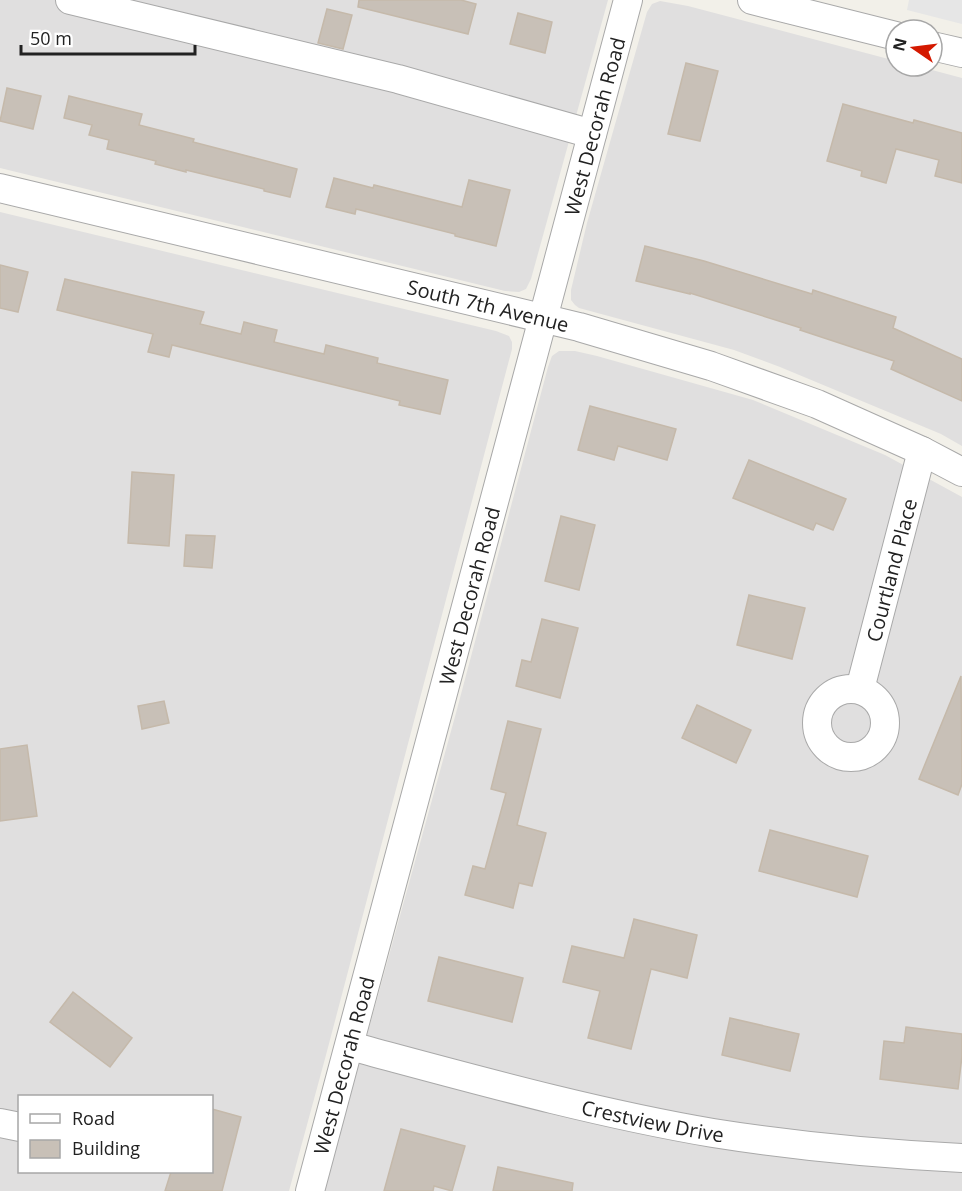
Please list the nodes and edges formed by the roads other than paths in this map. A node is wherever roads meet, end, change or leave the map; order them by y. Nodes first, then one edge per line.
1 (70, 0) edge
2 (627, 0) edge
3 (752, 0) edge
4 (884, 33) edge
5 (944, 49) edge
6 (962, 53) edge
7 (592, 134) junction
8 (0, 188) edge
9 (542, 319) junction
10 (922, 451) junction
11 (962, 472) edge
12 (860, 689) dead end
13 (350, 1046) junction
14 (0, 1123) edge
15 (18, 1126) edge
16 (962, 1158) edge
17 (310, 1191) edge

1 - 7 street
2 - 7 street, West Decorah Road
3 - 4 street
5 - 6 street
7 - 9 street, West Decorah Road
8 - 9 street, South 7th Avenue
9 - 10 street, South 7th Avenue
9 - 13 street, West Decorah Road
10 - 11 street, South 7th Avenue
10 - 12 street, Courtland Place
13 - 16 street, Crestview Drive
13 - 17 street, West Decorah Road
14 - 15 street

